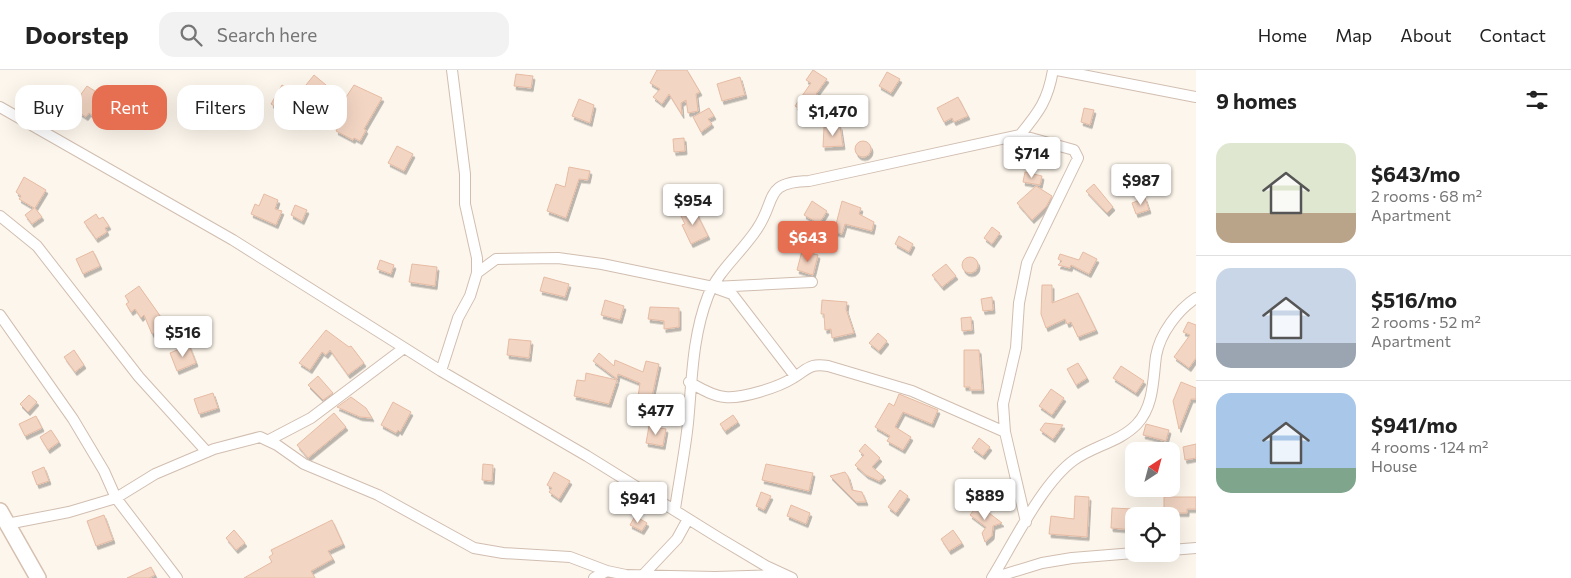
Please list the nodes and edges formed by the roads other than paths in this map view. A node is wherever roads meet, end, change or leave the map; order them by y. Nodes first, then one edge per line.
1 (452, 70) edge
2 (1053, 70) edge
3 (1057, 70) edge
4 (1196, 98) edge
5 (0, 107) edge
6 (1020, 135) junction
7 (0, 216) edge
8 (477, 273) junction
9 (812, 282) dead end
10 (713, 287) junction
11 (1196, 298) edge
12 (0, 315) edge
13 (404, 348) junction
14 (441, 371) junction
15 (795, 376) junction
16 (690, 382) junction
17 (1005, 432) junction
18 (269, 440) junction
19 (207, 452) junction
20 (116, 498) junction
21 (675, 509) junction
22 (4, 518) edge
23 (688, 519) junction
24 (1026, 522) junction
25 (1196, 548) edge
26 (1180, 549) edge
27 (1125, 554) edge
28 (607, 572) junction
29 (642, 575) junction
30 (789, 577) edge
31 (38, 578) edge
32 (177, 578) edge
33 (594, 578) edge
34 (993, 578) edge

1 - 8 street
2 - 6 street
3 - 4 street
5 - 13 street
6 - 10 street
6 - 17 street
7 - 19 street
8 - 10 street
8 - 14 street
9 - 10 street
10 - 15 street
10 - 16 street
11 - 24 street
12 - 20 street
13 - 14 street
13 - 18 street
14 - 21 street
15 - 16 street
15 - 17 street
16 - 21 street
17 - 24 street
18 - 19 street
18 - 28 street
19 - 20 street
20 - 22 street
20 - 32 street
21 - 23 street
22 - 31 street
23 - 29 street
23 - 30 street
24 - 34 street
25 - 26 street
27 - 34 street
28 - 29 street
28 - 33 street
29 - 30 street

